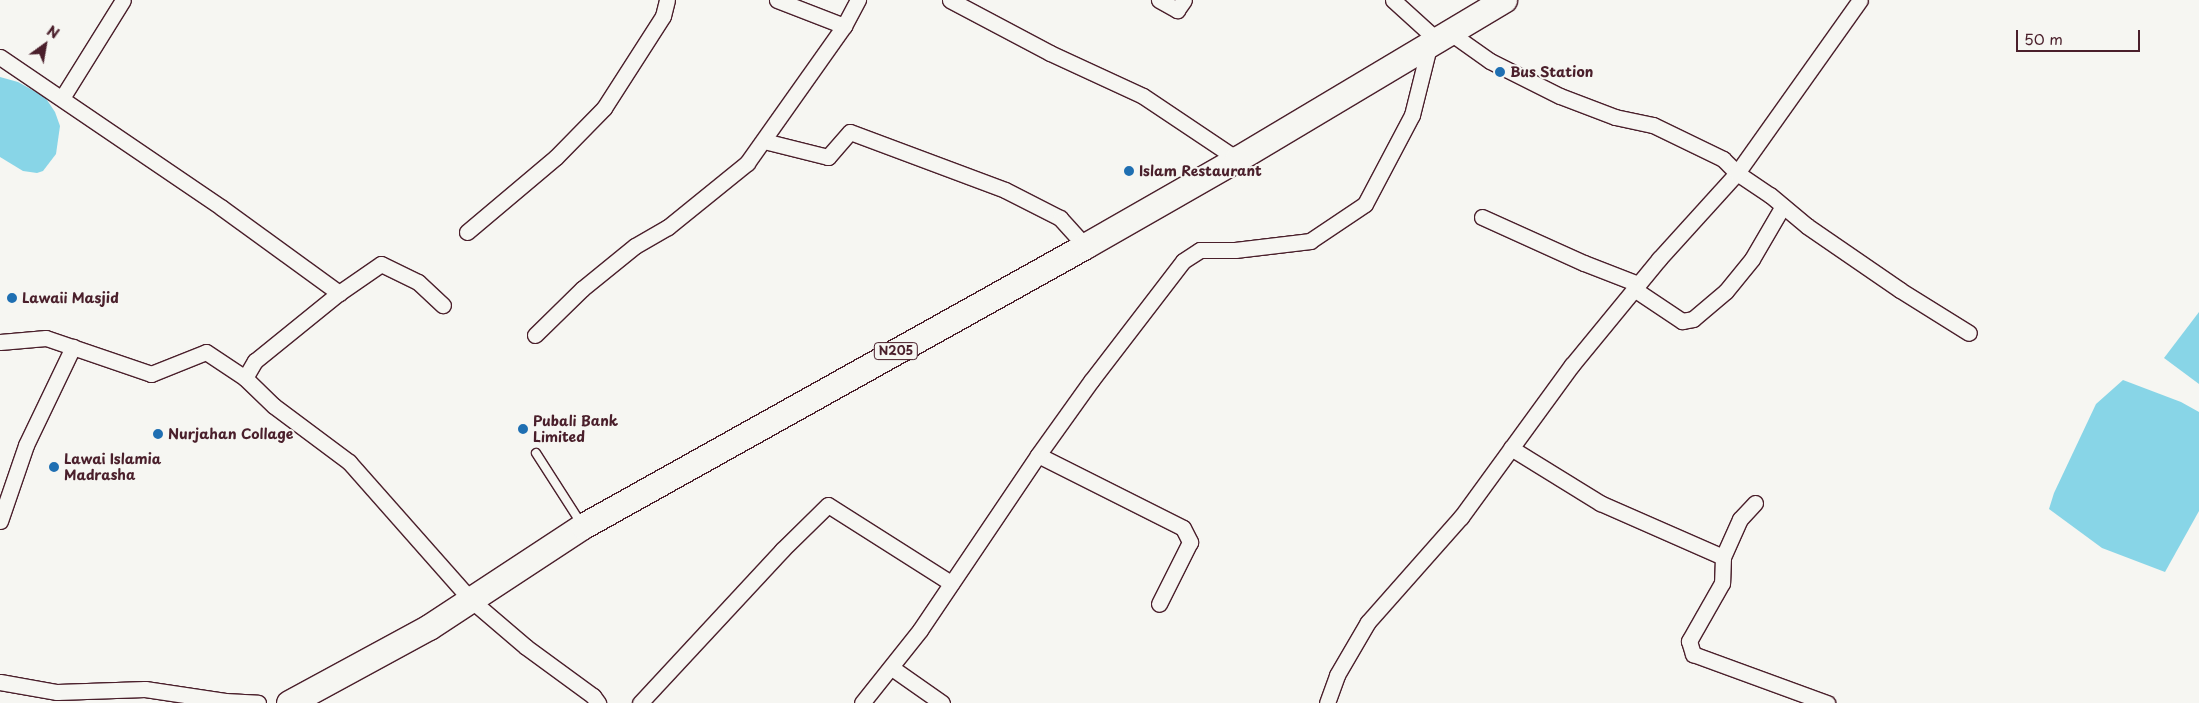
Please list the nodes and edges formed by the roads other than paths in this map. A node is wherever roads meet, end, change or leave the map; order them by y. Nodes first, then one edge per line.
1 (124, 0) edge
2 (667, 0) edge
3 (777, 0) edge
4 (858, 0) edge
5 (950, 0) edge
6 (1159, 0) edge
7 (1184, 0) edge
8 (1393, 0) edge
9 (1504, 0) edge
10 (1860, 0) edge
11 (844, 26) junction
12 (1438, 38) junction
13 (0, 57) edge
14 (62, 98) junction
15 (764, 141) junction
16 (1237, 159) junction
17 (1737, 173) junction
18 (1783, 206) junction
19 (1482, 217) dead end
20 (467, 232) dead end
21 (1085, 246) junction
22 (1636, 287) junction
23 (339, 293) junction
24 (443, 305) dead end
25 (1969, 333) dead end
26 (535, 335) dead end
27 (0, 342) edge
28 (73, 347) junction
29 (245, 378) junction
30 (1511, 448) junction
31 (536, 453) dead end
32 (1038, 455) junction
33 (1755, 503) dead end
34 (0, 521) edge
35 (583, 526) junction
36 (1723, 557) junction
37 (951, 583) junction
38 (471, 600) junction
39 (1158, 604) dead end
40 (892, 668) junction
41 (0, 682) edge
42 (258, 703) edge
43 (289, 703) edge
44 (598, 703) edge
45 (640, 703) edge
46 (862, 703) edge
47 (942, 703) edge
48 (1327, 703) edge
49 (1827, 703) edge

1 - 14 street
2 - 20 street
3 - 11 street
4 - 11 street
5 - 16 street
6 - 7 street
8 - 12 street
9 - 12 highway, N205
10 - 17 street
11 - 15 street
12 - 16 highway, N205
12 - 17 street
12 - 32 street
13 - 14 street
14 - 23 street
15 - 21 street
15 - 26 street
16 - 21 highway, N205
17 - 18 street
17 - 22 street
18 - 22 street
18 - 25 street
19 - 22 street
21 - 35 highway, N205
22 - 30 street
23 - 24 street
23 - 29 street
27 - 28 street
28 - 29 street
28 - 34 street
29 - 38 street
30 - 36 street
30 - 48 street
31 - 35 lane
32 - 37 street
32 - 39 street
33 - 36 street
35 - 38 highway, N205
36 - 49 street
37 - 40 street
37 - 45 street
38 - 43 highway, N205
38 - 44 street
40 - 46 street
40 - 47 street
41 - 42 street

